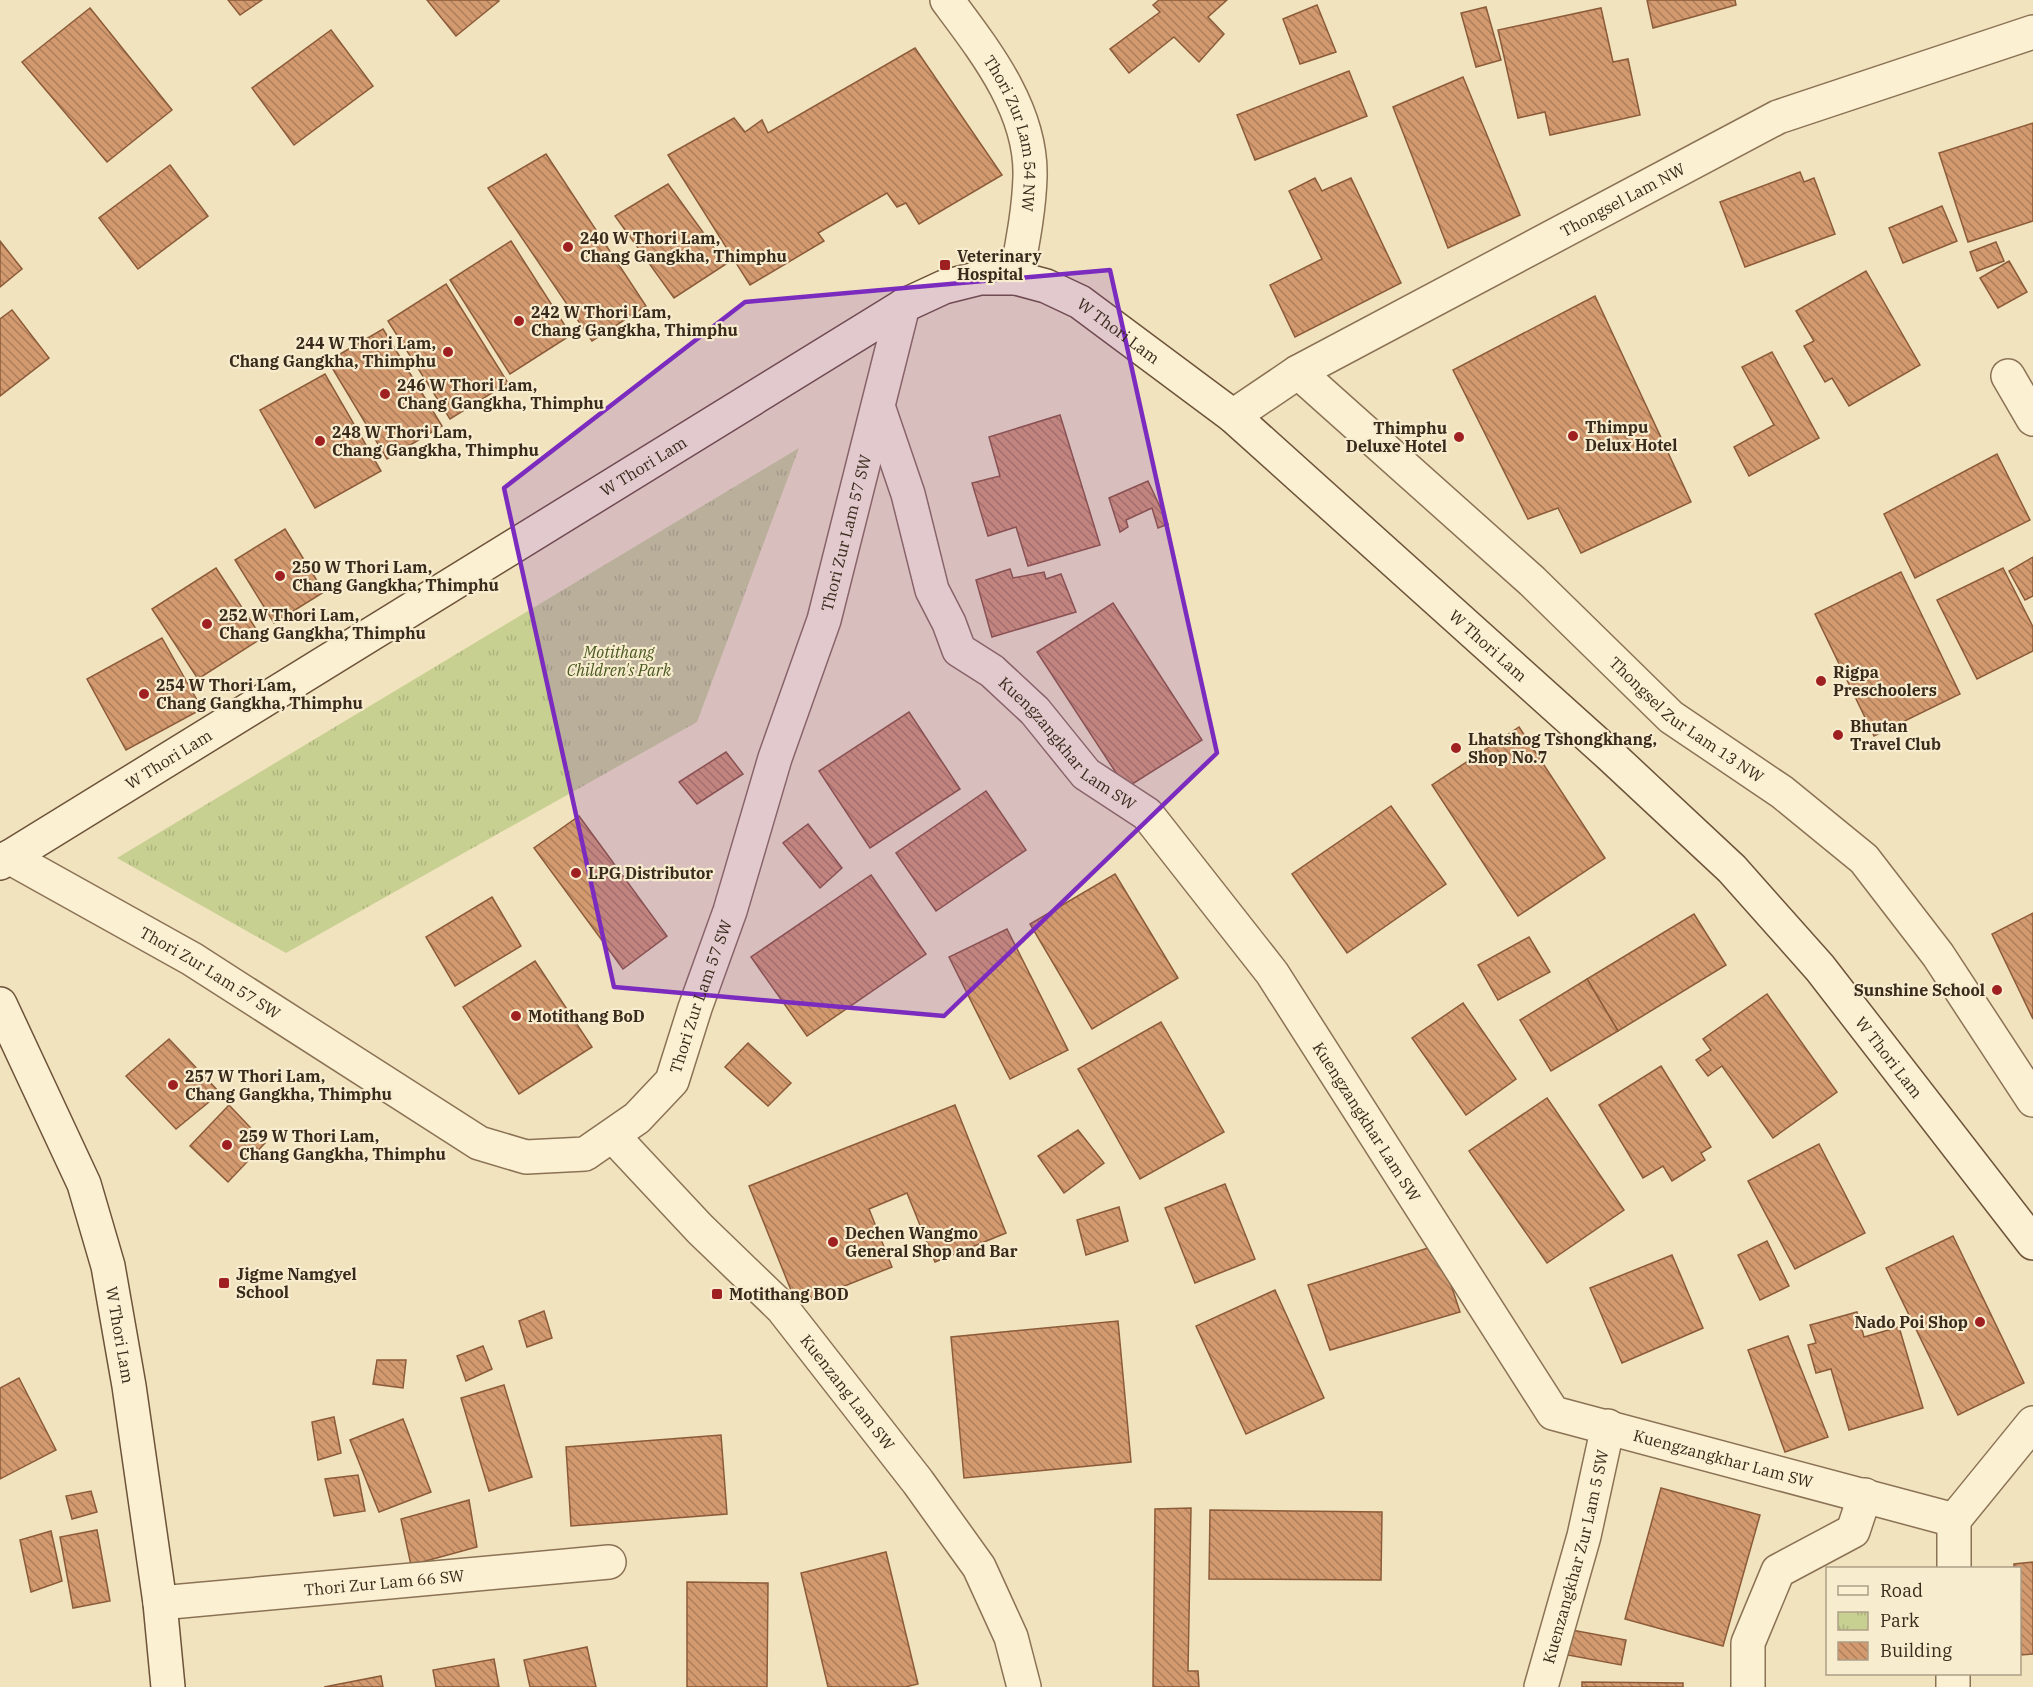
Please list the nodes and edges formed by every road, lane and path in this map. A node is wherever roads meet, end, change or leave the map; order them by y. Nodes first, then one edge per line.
1 (947, 0) edge
2 (2033, 32) edge
3 (1017, 278) junction
4 (903, 306) junction
5 (1298, 372) junction
6 (2008, 375) dead end
7 (879, 409) junction
8 (1233, 416) junction
9 (2033, 419) edge
10 (4, 860) edge
11 (0, 1004) edge
12 (2033, 1100) edge
13 (613, 1136) junction
14 (2033, 1243) edge
15 (2033, 1423) edge
16 (1608, 1426) junction
17 (1865, 1495) junction
18 (1954, 1520) junction
19 (609, 1562) dead end
20 (1954, 1567) edge
21 (160, 1603) junction
22 (168, 1687) edge
23 (1024, 1687) edge
24 (1541, 1687) edge
25 (1748, 1687) edge

1 - 3 street, Thori Zur Lam 54 NW
2 - 5 street, Thongsel Lam NW
3 - 4 street, W Thori Lam
3 - 8 street, W Thori Lam
4 - 7 street, Thori Zur Lam 57 SW
4 - 10 street, W Thori Lam
5 - 8 street, Thongsel Lam NW
5 - 12 street, Thongsel Zur Lam 13 NW
6 - 9 street
7 - 13 street, Thori Zur Lam 57 SW
7 - 16 street, Kuengzangkhar Lam SW
8 - 14 street, W Thori Lam
10 - 13 street, Thori Zur Lam 57 SW
11 - 21 street, W Thori Lam
13 - 23 street, Kuenzang Lam SW
15 - 18 street
16 - 17 street, Kuengzangkhar Lam SW
16 - 24 street, Kuenzangkhar Zur Lam 5 SW
17 - 18 street, Kuengzangkhar Lam SW
17 - 25 street
18 - 20 street
19 - 21 street, Thori Zur Lam 66 SW
21 - 22 street, W Thori Lam

